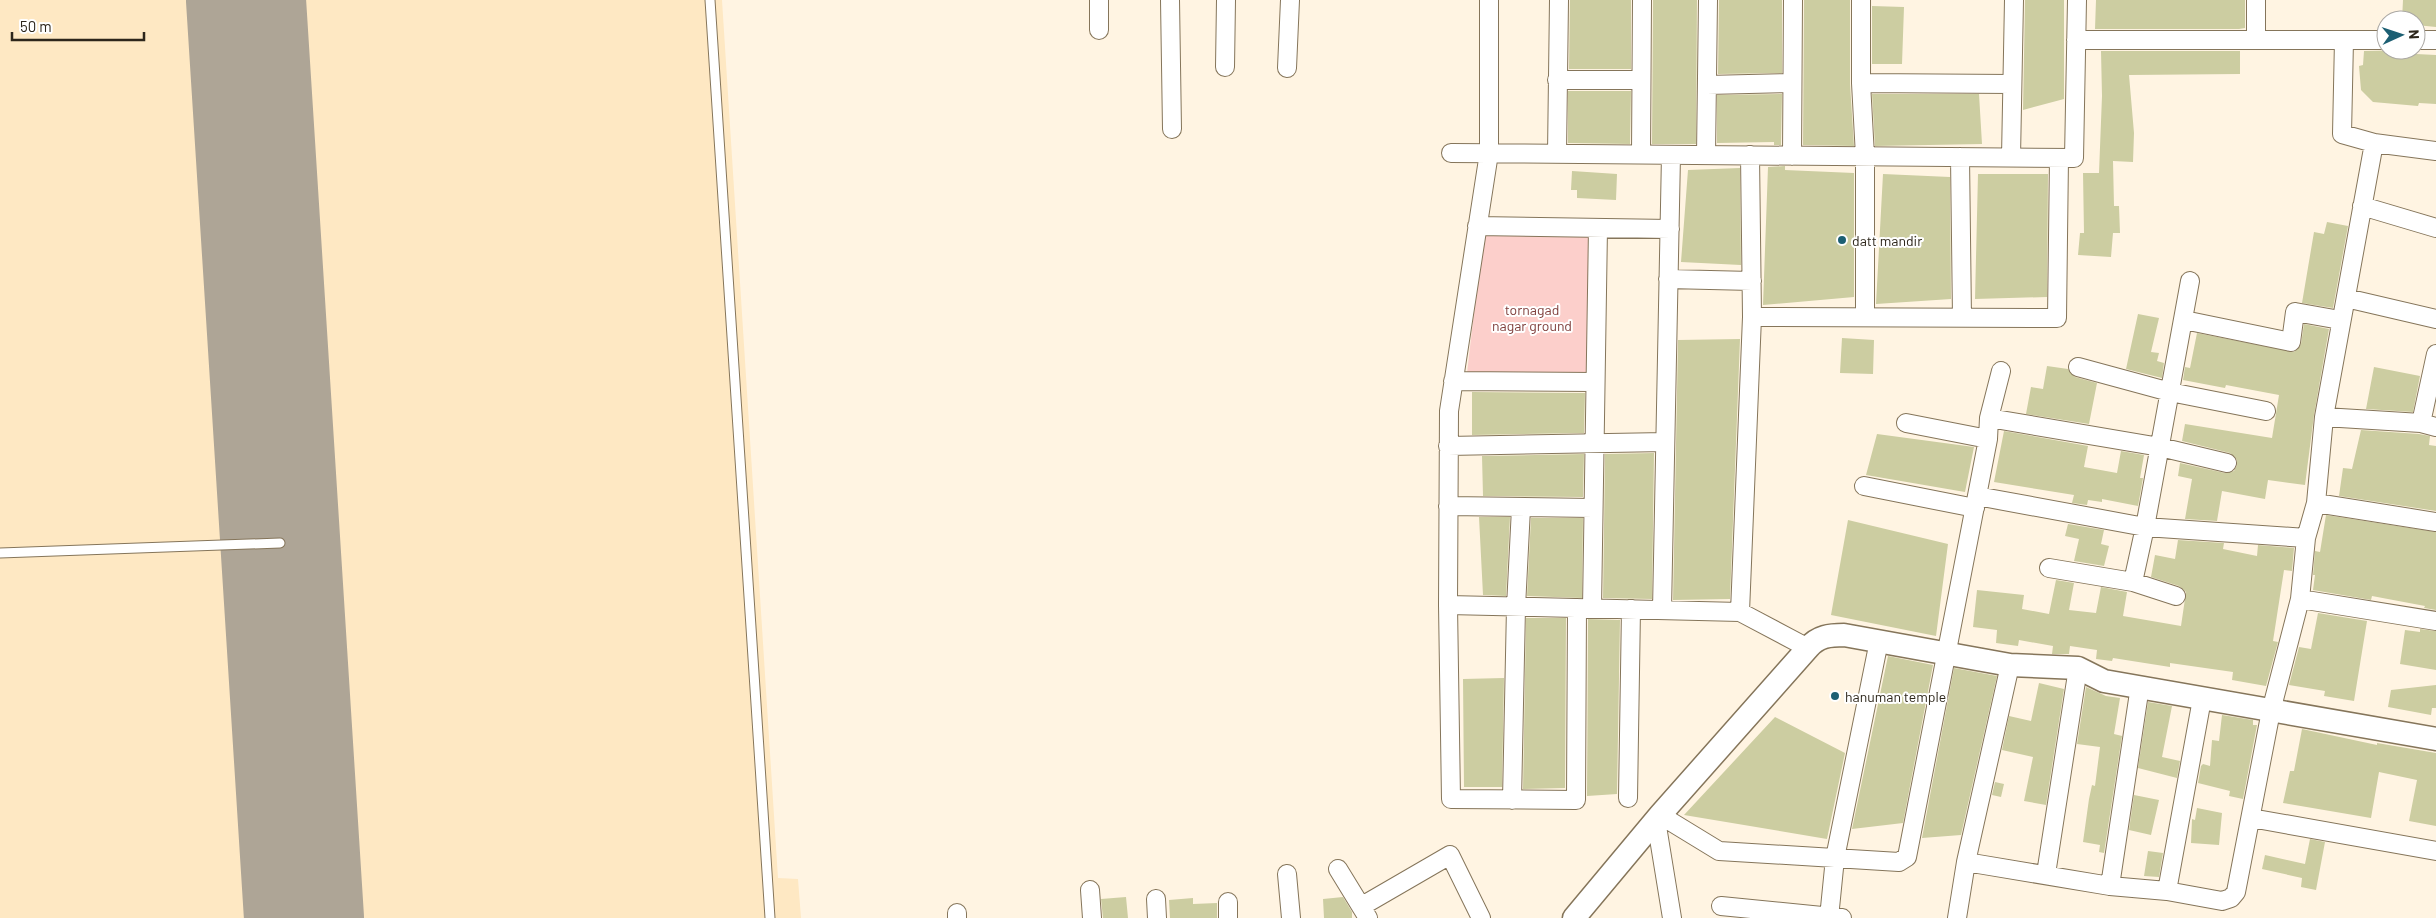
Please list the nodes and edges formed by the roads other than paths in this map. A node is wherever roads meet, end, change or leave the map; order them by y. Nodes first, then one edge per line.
1 (710, 0) edge
2 (1099, 0) edge
3 (1170, 0) edge
4 (1226, 0) edge
5 (1290, 0) edge
6 (1488, 0) edge
7 (1559, 0) edge
8 (1642, 0) edge
9 (1708, 0) edge
10 (1793, 0) edge
11 (1861, 0) edge
12 (2014, 0) edge
13 (2077, 0) edge
14 (2256, 0) edge
15 (1099, 30) dead end
16 (2256, 39) junction
17 (2076, 40) junction
18 (2344, 40) junction
19 (2376, 40) edge
20 (1225, 67) dead end
21 (1286, 68) dead end
22 (1557, 80) junction
23 (1642, 80) junction
24 (1792, 83) junction
25 (1861, 83) junction
26 (2012, 84) junction
27 (1707, 85) junction
28 (1172, 129) dead end
29 (2374, 144) junction
30 (2436, 151) edge
31 (1451, 153) dead end
32 (1489, 153) junction
33 (1557, 154) junction
34 (1641, 154) junction
35 (1671, 155) junction
36 (1706, 155) junction
37 (1750, 155) junction
38 (1792, 156) junction
39 (1865, 156) junction
40 (1960, 157) junction
41 (2011, 158) junction
42 (2059, 158) junction
43 (2362, 206) junction
44 (1477, 226) junction
45 (1598, 228) junction
46 (1670, 228) junction
47 (2436, 228) edge
48 (1668, 279) junction
49 (1752, 281) junction
50 (2190, 282) dead end
51 (2346, 298) junction
52 (1752, 317) junction
53 (1865, 317) junction
54 (1962, 318) junction
55 (2436, 319) edge
56 (2184, 320) junction
57 (2340, 320) junction
58 (2436, 354) edge
59 (2078, 367) dead end
60 (2001, 371) dead end
61 (1453, 381) junction
62 (1595, 382) junction
63 (2170, 392) junction
64 (2266, 411) dead end
65 (2324, 417) junction
66 (1989, 418) junction
67 (1906, 423) dead end
68 (2429, 425) edge
69 (1988, 439) junction
70 (1665, 442) junction
71 (1594, 444) junction
72 (1448, 446) junction
73 (2160, 448) junction
74 (2227, 463) dead end
75 (1864, 486) dead end
76 (1976, 502) junction
77 (2316, 503) junction
78 (1448, 506) junction
79 (1521, 508) junction
80 (1593, 508) junction
81 (2436, 522) edge
82 (2146, 527) junction
83 (2306, 538) junction
84 (280, 543) dead end
85 (0, 553) edge
86 (2049, 568) dead end
87 (2133, 582) junction
88 (2176, 596) dead end
89 (2300, 599) junction
90 (1448, 605) junction
91 (1516, 606) junction
92 (1584, 608) junction
93 (1631, 609) junction
94 (1662, 610) junction
95 (1740, 612) junction
96 (2436, 621) edge
97 (1879, 641) junction
98 (1808, 648) junction
99 (1946, 653) junction
100 (2010, 665) junction
101 (2078, 668) junction
102 (2140, 686) junction
103 (2202, 699) junction
104 (2271, 711) junction
105 (2436, 739) edge
106 (1628, 798) dead end
107 (1512, 800) junction
108 (1658, 818) junction
109 (2251, 818) junction
110 (2436, 851) edge
111 (1835, 858) junction
112 (1966, 862) junction
113 (1338, 869) dead end
114 (1287, 874) dead end
115 (2046, 874) junction
116 (2110, 886) junction
117 (1090, 890) dead end
118 (2168, 891) junction
119 (1156, 899) dead end
120 (1721, 906) dead end
121 (1365, 912) edge
122 (770, 918) edge
123 (1092, 918) edge
124 (1157, 918) edge
125 (1291, 918) edge
126 (1482, 918) edge
127 (1574, 918) edge
128 (1672, 918) edge
129 (1834, 918) edge
130 (1957, 918) edge

1 - 122 lane
2 - 15 street
3 - 28 street
4 - 20 street
5 - 21 street
6 - 32 street
7 - 22 street
8 - 23 street
9 - 27 street
10 - 24 street
11 - 25 street
12 - 26 street
13 - 17 street
14 - 16 street
16 - 17 street
16 - 18 street
17 - 42 street
18 - 19 street
18 - 29 street
22 - 23 street
22 - 33 street
23 - 34 street
24 - 27 street
24 - 38 street
25 - 26 street
25 - 39 street
26 - 41 street
27 - 36 street
29 - 30 street
29 - 43 street
31 - 32 street
32 - 33 street
32 - 44 street
33 - 34 street
34 - 35 street
35 - 36 street
35 - 46 street
36 - 37 street
37 - 38 street
37 - 49 street
38 - 39 street
39 - 40 street
39 - 53 street
40 - 41 street
40 - 54 street
41 - 42 street
42 - 54 street
43 - 47 street
43 - 51 street
44 - 45 street
44 - 61 street
45 - 46 street
45 - 62 street
46 - 48 street
48 - 49 street
48 - 70 street
49 - 52 street
50 - 56 street
51 - 55 street
51 - 57 street
52 - 53 street
52 - 95 street
53 - 54 street
56 - 57 street
56 - 63 street
57 - 65 street
58 - 68 street
59 - 63 street
60 - 66 street
61 - 62 street
61 - 72 street
62 - 71 street
63 - 64 street
63 - 73 street
65 - 68 street
65 - 77 street
66 - 69 street
66 - 73 street
67 - 69 street
69 - 76 street
70 - 71 street
70 - 94 street
71 - 72 street
71 - 80 street
72 - 78 street
73 - 74 street
73 - 82 street
75 - 76 street
76 - 82 street
76 - 99 street
77 - 81 street
77 - 83 street
78 - 79 street
78 - 90 street
79 - 80 street
79 - 91 street
80 - 92 street
82 - 83 street
82 - 87 street
83 - 89 street
84 - 85 lane
86 - 87 street
87 - 88 street
89 - 96 street
89 - 104 street
90 - 91 street
90 - 107 street
91 - 92 street
91 - 107 street
92 - 93 street
92 - 107 street
93 - 94 street
93 - 106 street
94 - 95 street
95 - 98 street
97 - 98 street
97 - 99 street
97 - 111 street
98 - 108 street
99 - 100 street
99 - 111 street
100 - 101 street
100 - 112 street
101 - 102 street
101 - 115 street
102 - 103 street
102 - 116 street
103 - 104 street
103 - 118 street
104 - 105 street
104 - 109 street
108 - 111 street
108 - 127 street
108 - 128 street
109 - 110 street
109 - 118 street
111 - 129 street
112 - 115 street
112 - 130 street
113 - 121 street
114 - 125 street
115 - 116 street
116 - 118 street
117 - 123 street
119 - 124 street
120 - 129 street
121 - 126 street

